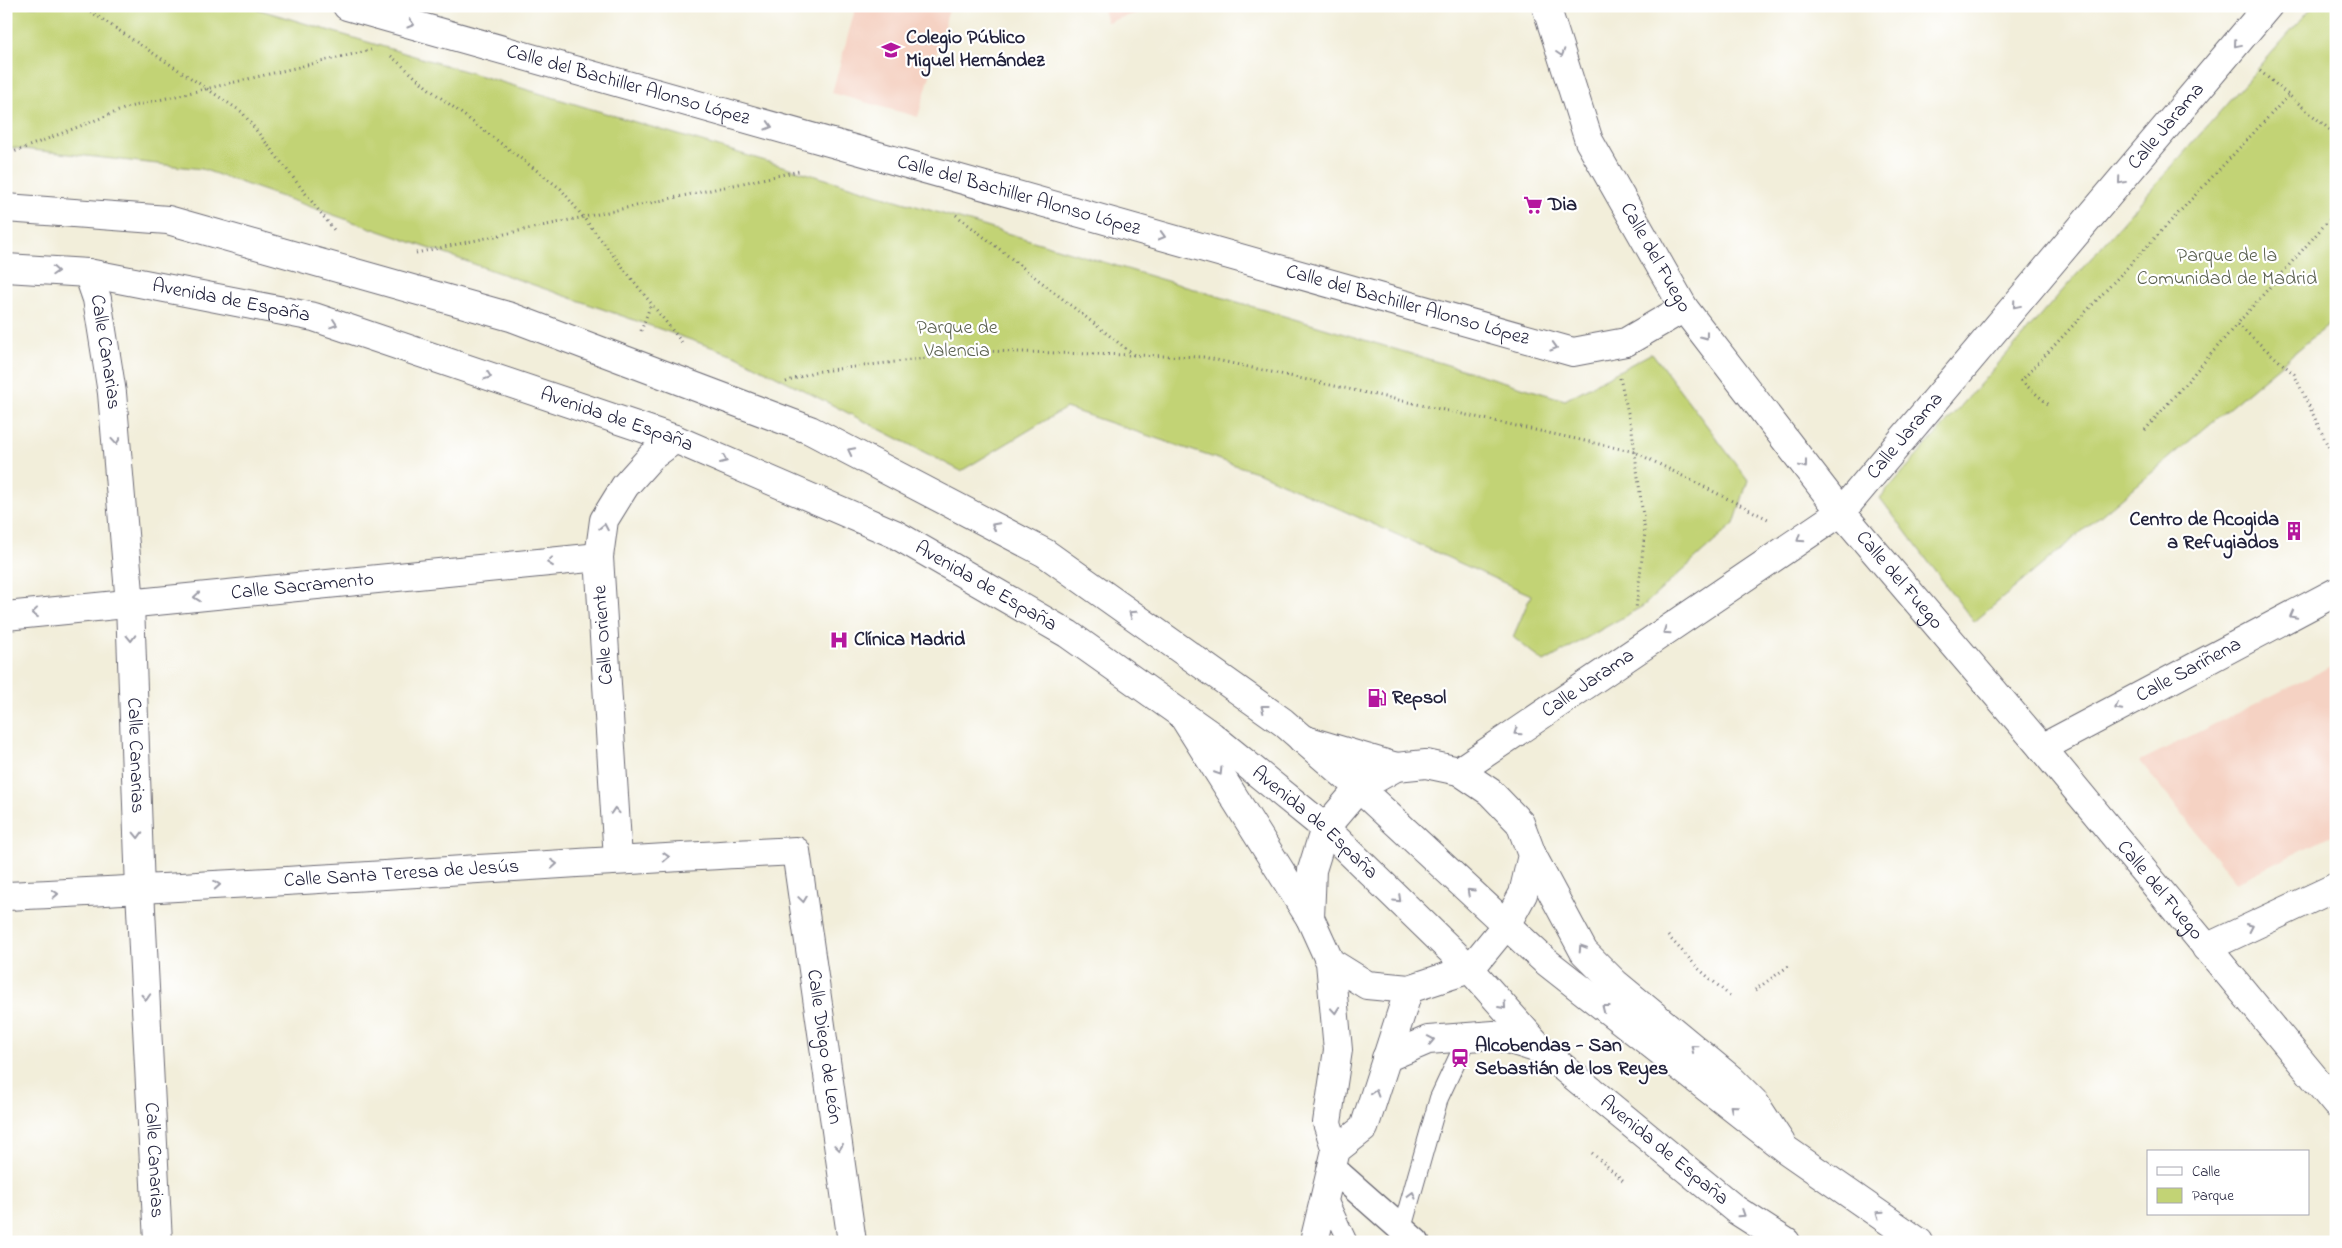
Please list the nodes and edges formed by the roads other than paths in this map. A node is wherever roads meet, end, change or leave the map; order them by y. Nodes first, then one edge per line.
1 (347, 6) edge
2 (1546, 6) edge
3 (2268, 6) edge
4 (6, 208) edge
5 (6, 268) edge
6 (88, 273) junction
7 (1684, 308) junction
8 (675, 439) junction
9 (1840, 512) junction
10 (599, 557) junction
11 (2336, 592) edge
12 (130, 604) junction
13 (6, 616) edge
14 (1183, 716) junction
15 (1302, 739) junction
16 (2042, 748) junction
17 (1396, 767) junction
18 (1459, 772) junction
19 (1359, 788) junction
20 (1325, 828) junction
21 (796, 851) joint
22 (1532, 854) junction
23 (618, 860) junction
24 (2336, 887) edge
25 (140, 890) junction
26 (6, 896) edge
27 (1310, 918) junction
28 (1506, 925) junction
29 (2206, 948) junction
30 (1330, 962) junction
31 (1470, 969) junction
32 (1409, 990) junction
33 (1468, 1036) junction
34 (1542, 1050) junction
35 (1386, 1058) junction
36 (2336, 1104) edge
37 (1785, 1149) junction
38 (1330, 1170) junction
39 (1405, 1238) edge
40 (158, 1242) edge
41 (852, 1242) edge
42 (1314, 1242) edge
43 (1348, 1242) edge
44 (1786, 1242) edge
45 (1919, 1242) edge

1 -> 7 street, Calle del Bachiller Alonso López
2 -> 7 street, Calle del Fuego
3 -> 9 street, Calle Jarama
15 -> 4 street
5 -> 6 street, Avenida de España
6 -> 8 street, Avenida de España
6 -> 12 street, Calle Canarias
7 -> 9 street, Calle del Fuego
10 -> 8 street, Calle Oriente
8 -> 14 street, Avenida de España
9 - 16 street, Calle del Fuego
9 -> 18 street, Calle Jarama
10 -> 12 street, Calle Sacramento
23 -> 10 street, Calle Oriente
11 -> 16 street, Calle Sariñena
12 -> 13 street, Calle Sacramento
12 -> 25 street, Calle Canarias
14 - 20 street, Avenida de España
14 -> 27 street
15 - 17 street
15 - 19 street
16 - 29 street, Calle del Fuego
17 - 18 street
17 - 19 street
18 - 22 street
19 - 20 street
28 -> 19 street
20 - 27 street
20 -> 31 street, Avenida de España
23 -> 21 street, Calle Santa Teresa de Jesús
21 -> 41 street, Calle Diego de León
22 - 28 street
37 -> 22 street
25 -> 23 street, Calle Santa Teresa de Jesús
29 -> 24 street
26 -> 25 street, Calle Santa Teresa de Jesús
25 -> 40 street, Calle Canarias
27 - 30 street
28 - 31 street
37 -> 28 street
29 - 36 street, Calle del Fuego
30 - 32 street
30 -> 38 street
31 - 32 street
31 -> 34 street, Avenida de España
32 - 35 street
33 - 34 street
35 -> 33 street
39 -> 33 lane
34 -> 44 street, Avenida de España
38 -> 35 street
45 -> 37 street
38 - 39 street
38 - 42 street
38 - 43 lane

